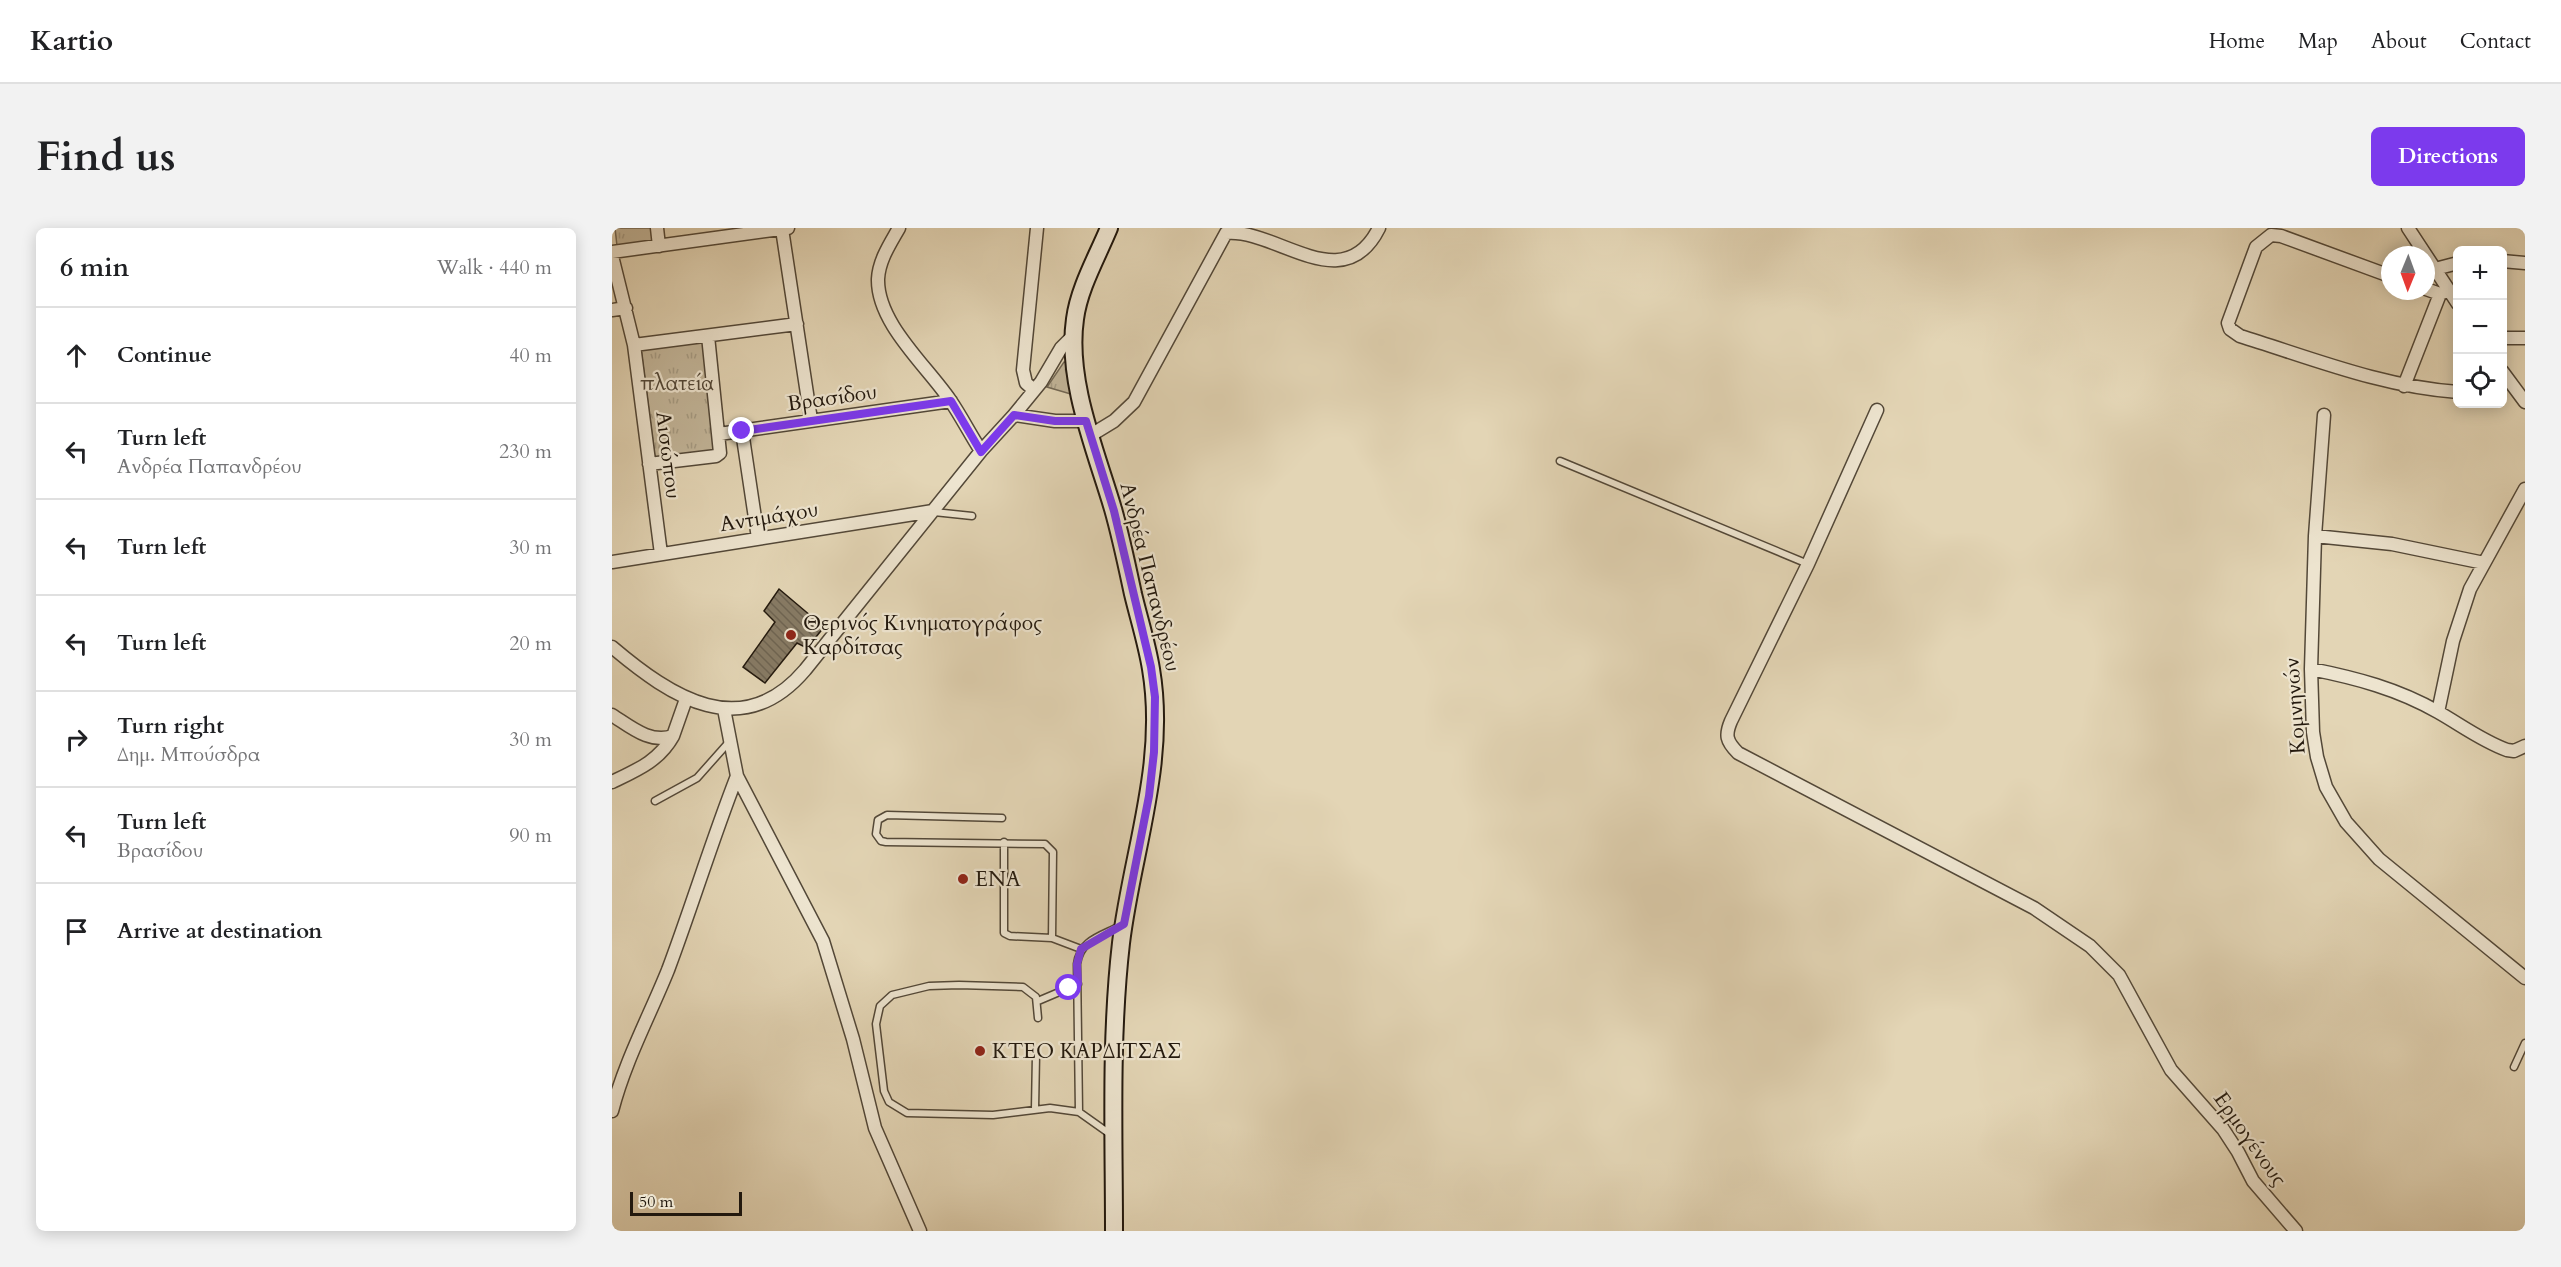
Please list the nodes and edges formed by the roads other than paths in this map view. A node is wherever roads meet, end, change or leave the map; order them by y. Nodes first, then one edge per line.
1 (657, 228) edge
2 (786, 228) edge
3 (899, 228) edge
4 (1037, 228) edge
5 (1109, 228) edge
6 (1378, 228) edge
7 (2256, 228) edge
8 (2408, 228) edge
9 (1220, 232) edge
10 (2263, 239) junction
11 (659, 246) junction
12 (2420, 246) edge
13 (612, 254) edge
14 (2507, 261) edge
15 (2525, 263) edge
16 (2453, 264) edge
17 (2435, 268) joint
18 (2381, 273) edge
19 (2435, 290) edge
20 (2444, 292) junction
21 (2453, 300) edge
22 (626, 308) junction
23 (612, 310) edge
24 (796, 324) junction
25 (1074, 335) junction
26 (708, 336) junction
27 (2507, 338) edge
28 (2525, 338) edge
29 (634, 345) junction
30 (2404, 386) junction
31 (2508, 388) edge
32 (1034, 390) junction
33 (2453, 392) edge
34 (951, 401) junction
35 (2525, 402) edge
36 (1877, 410) dead end
37 (1014, 415) junction
38 (2324, 415) dead end
39 (811, 420) junction
40 (1088, 428) junction
41 (742, 431) junction
42 (719, 434) junction
43 (981, 452) junction
44 (1560, 460) dead end
45 (649, 464) junction
46 (2525, 489) edge
47 (933, 511) junction
48 (972, 516) dead end
49 (2315, 536) junction
50 (758, 538) junction
51 (661, 554) junction
52 (612, 562) edge
53 (2484, 563) junction
54 (1808, 564) junction
55 (612, 647) edge
56 (2311, 669) junction
57 (686, 699) junction
58 (724, 709) junction
59 (2438, 712) junction
60 (612, 715) edge
61 (673, 736) junction
62 (729, 742) junction
63 (2525, 746) edge
64 (737, 776) junction
65 (612, 782) edge
66 (655, 801) dead end
67 (1002, 818) dead end
68 (1004, 842) junction
69 (1124, 924) junction
70 (1052, 938) junction
71 (1081, 949) junction
72 (2525, 978) edge
73 (1078, 984) junction
74 (1038, 1001) junction
75 (1038, 1018) dead end
76 (2525, 1043) edge
77 (1036, 1055) dead end
78 (2514, 1067) dead end
79 (1035, 1108) junction
80 (612, 1111) edge
81 (1079, 1112) junction
82 (1114, 1137) junction
83 (920, 1231) edge
84 (1114, 1231) edge
85 (2296, 1231) edge

1 - 11 street
2 - 11 street
2 - 24 street
3 - 34 street
4 - 32 street
5 - 25 main road, Ανδρέα Παπανδρέου
6 - 9 street
7 - 10 street
8 - 12 street
9 - 40 street
10 - 18 street
10 - 30 street
11 - 13 street
13 - 22 street, Αισώπου
14 - 15 street
16 - 17 street
17 - 20 street
19 - 20 street
20 - 21 street
20 - 30 street
22 - 23 street
22 - 29 street, Αισώπου
24 - 26 street
24 - 39 street
25 - 32 street
25 - 40 main road, Ανδρέα Παπανδρέου
26 - 29 street
26 - 42 street
27 - 28 street
29 - 45 street, Αισώπου
30 - 33 street
31 - 35 street
32 - 37 street
34 - 39 street, Βρασίδου
34 - 43 street
36 - 54 street
37 - 40 street
37 - 43 street
38 - 49 street, Κομνηνών
39 - 41 street, Βρασίδου
40 - 69 main road, Ανδρέα Παπανδρέου
41 - 42 street, Βρασίδου
41 - 50 street
42 - 45 street
43 - 47 street
44 - 54 lane
45 - 51 street, Αισώπου
46 - 53 street
47 - 48 lane
47 - 50 street, Αντιμάχου
47 - 58 street
49 - 53 street
49 - 56 street, Κομνηνών
50 - 51 street, Αντιμάχου
51 - 52 street, Αντιμάχου
53 - 59 street
54 - 85 street, Ερμογένους
55 - 57 street
56 - 59 street
56 - 72 street, Κομνηνών
57 - 58 street
57 - 61 street
58 - 62 street
59 - 63 street
60 - 61 street
61 - 65 street
62 - 64 street
62 - 66 lane
64 - 80 street
64 - 83 street
67 - 68 lane
68 - 70 lane
68 - 70 lane
69 - 71 lane
69 - 82 main road, Ανδρέα Παπανδρέου
70 - 71 lane
71 - 73 lane
73 - 74 lane
73 - 81 lane
74 - 75 lane
74 - 79 lane
76 - 78 lane
77 - 79 lane
79 - 81 lane
81 - 82 lane
82 - 84 main road, Ανδρέα Παπανδρέου

